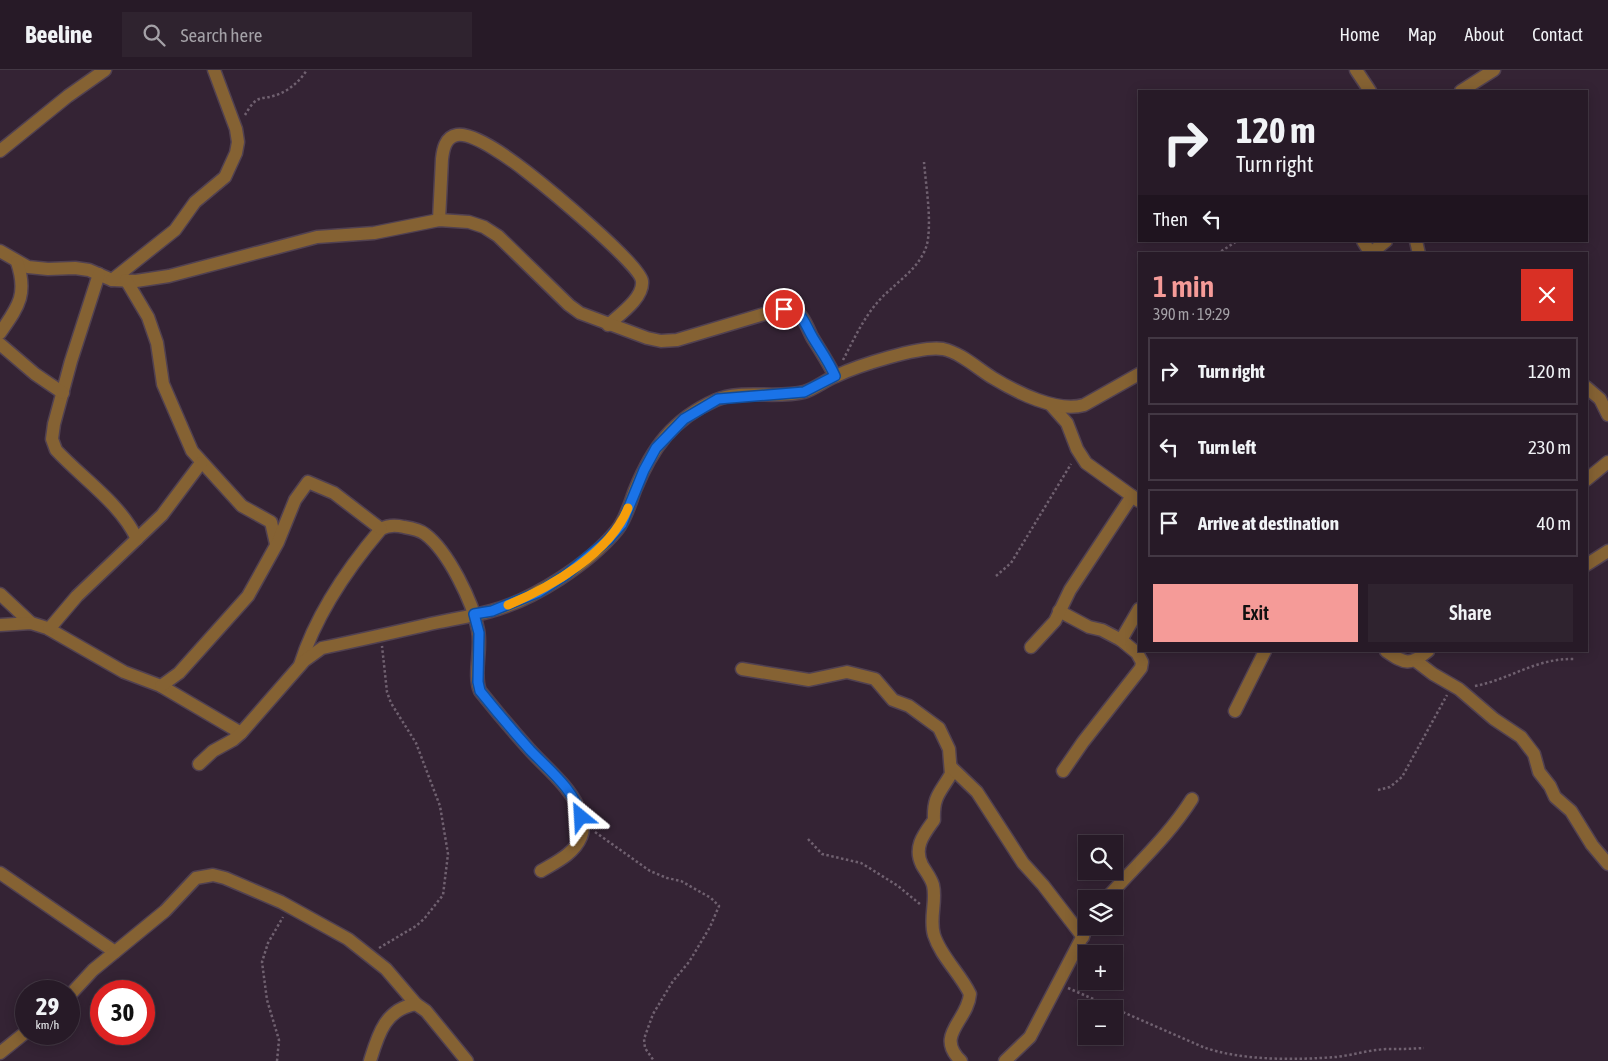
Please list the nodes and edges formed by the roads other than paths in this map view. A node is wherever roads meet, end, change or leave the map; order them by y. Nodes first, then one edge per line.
1 (105, 70) edge
2 (214, 70) edge
3 (1356, 70) edge
4 (1494, 70) edge
5 (1369, 90) edge
6 (1464, 90) edge
7 (0, 151) edge
8 (439, 220) junction
9 (1385, 242) edge
10 (0, 252) edge
11 (1372, 252) edge
12 (17, 262) junction
13 (99, 274) junction
14 (112, 280) junction
15 (126, 280) junction
16 (608, 325) junction
17 (0, 333) edge
18 (0, 344) edge
19 (1138, 375) edge
20 (835, 376) junction
21 (1588, 389) edge
22 (62, 393) junction
23 (1051, 405) junction
24 (1608, 415) edge
25 (1608, 462) edge
26 (201, 463) junction
27 (1588, 478) edge
28 (1135, 499) edge
29 (381, 529) junction
30 (137, 540) junction
31 (276, 544) junction
32 (1608, 551) edge
33 (1588, 564) edge
34 (0, 594) edge
35 (1059, 611) junction
36 (1138, 611) edge
37 (474, 614) junction
38 (31, 623) junction
39 (0, 625) edge
40 (49, 629) junction
41 (1121, 640) junction
42 (1031, 647) dead end
43 (1265, 652) edge
44 (1388, 652) edge
45 (1427, 652) edge
46 (1416, 661) junction
47 (299, 666) junction
48 (742, 669) dead end
49 (161, 686) junction
50 (1235, 711) dead end
51 (241, 733) junction
52 (199, 764) dead end
53 (952, 768) junction
54 (1063, 771) dead end
55 (1192, 798) dead end
56 (1608, 864) edge
57 (541, 871) dead end
58 (0, 872) edge
59 (1115, 890) edge
60 (1078, 923) edge
61 (1084, 935) edge
62 (116, 952) junction
63 (80, 984) edge
64 (416, 1004) junction
65 (15, 1041) edge
66 (0, 1053) edge
67 (370, 1061) edge
68 (467, 1061) edge
69 (961, 1061) edge
70 (1005, 1061) edge

1 - 7 street
2 - 14 street
3 - 5 street
4 - 6 street
8 - 15 street
8 - 16 street
8 - 16 street
9 - 11 street
10 - 12 street
12 - 13 street
12 - 17 street
13 - 14 street
13 - 22 street
14 - 15 street
15 - 26 street
16 - 20 street
18 - 22 street
19 - 23 street
20 - 23 street
20 - 37 street
21 - 24 street
22 - 30 street
23 - 28 street
25 - 27 street
26 - 30 street
26 - 31 street
28 - 35 street
29 - 31 street
29 - 37 street
29 - 47 street
30 - 40 street
31 - 49 street
32 - 33 street
34 - 38 street
35 - 41 street
35 - 42 street
36 - 41 street
37 - 47 street
37 - 57 street
38 - 39 street
38 - 40 street
40 - 49 street
41 - 54 street
43 - 50 street
44 - 46 street
45 - 46 street
46 - 56 street
47 - 51 street
48 - 53 street
49 - 51 street
51 - 52 street
53 - 60 street
53 - 69 street
55 - 59 street
58 - 62 street
61 - 70 street
62 - 63 street
62 - 64 street
64 - 67 street
64 - 68 street
65 - 66 street

